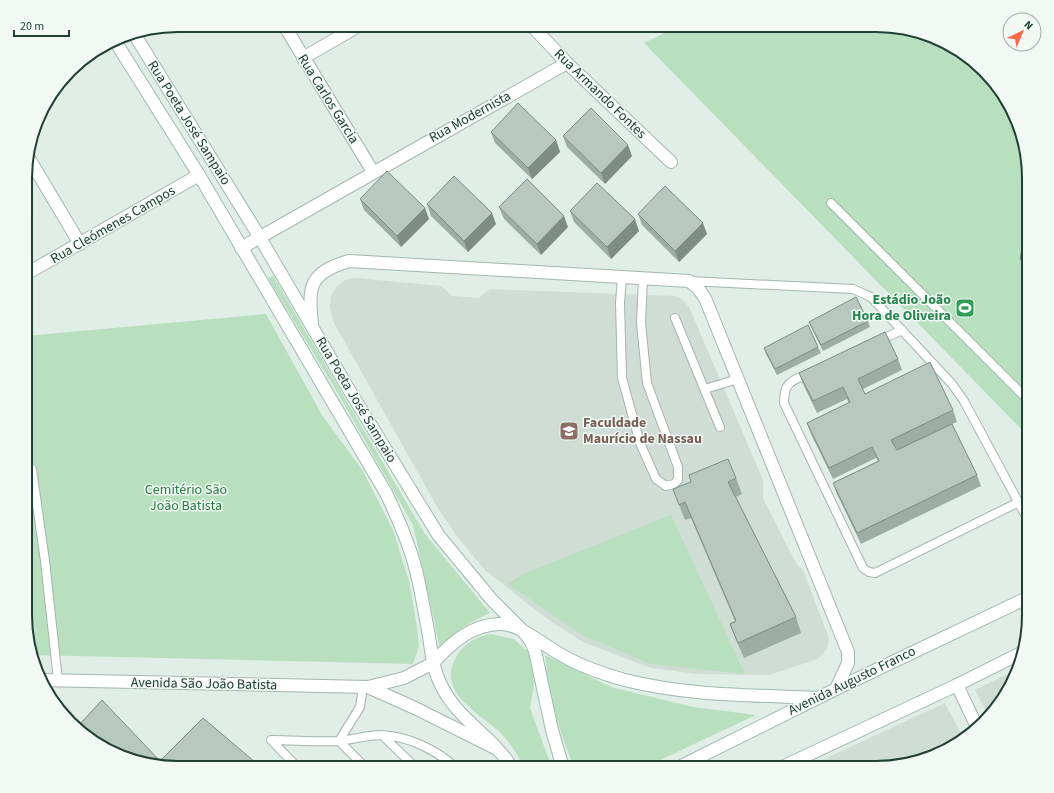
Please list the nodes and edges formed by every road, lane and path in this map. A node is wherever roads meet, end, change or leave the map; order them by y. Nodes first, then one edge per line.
1 (288, 32) edge
2 (348, 32) edge
3 (538, 32) edge
4 (137, 38) edge
5 (118, 45) edge
6 (303, 58) junction
7 (567, 63) junction
8 (671, 162) dead end
9 (32, 164) edge
10 (373, 172) junction
11 (199, 175) junction
12 (831, 203) dead end
13 (259, 236) junction
14 (80, 244) junction
15 (241, 248) junction
16 (32, 271) edge
17 (622, 278) junction
18 (643, 279) junction
19 (689, 281) junction
20 (675, 318) dead end
21 (312, 324) junction
22 (902, 330) junction
23 (867, 347) edge
24 (817, 370) edge
25 (738, 379) junction
26 (705, 388) junction
27 (1022, 394) edge
28 (720, 427) dead end
29 (32, 469) dead end
30 (1019, 502) junction
31 (1022, 508) edge
32 (1022, 600) edge
33 (523, 631) junction
34 (1016, 655) edge
35 (433, 663) junction
36 (47, 680) edge
37 (58, 680) junction
38 (957, 685) junction
39 (365, 687) junction
40 (836, 689) junction
41 (818, 698) junction
42 (975, 722) edge
43 (381, 735) junction
44 (339, 741) junction
45 (502, 751) junction
46 (291, 761) edge
47 (359, 761) edge
48 (409, 761) edge
49 (447, 761) edge
50 (508, 761) edge
51 (561, 761) edge
52 (691, 761) edge
53 (796, 761) edge

1 - 6 main road, Rua Carlos Garcia
2 - 6 main road
3 - 7 main road, Rua Armando Fontes
4 - 13 main road, Rua Poeta José Sampaio
5 - 11 main road, Rua Poeta José Sampaio
6 - 10 main road, Rua Carlos Garcia
7 - 8 main road, Rua Armando Fontes
7 - 10 main road, Rua Modernista
9 - 14 main road
10 - 13 main road, Rua Modernista
11 - 14 main road, Rua Cleómenes Campos
11 - 15 main road, Rua Poeta José Sampaio
12 - 27 lane
13 - 15 main road, Rua Modernista
13 - 21 main road, Rua Poeta José Sampaio
14 - 16 main road, Rua Cleómenes Campos
15 - 35 main road, Rua Poeta José Sampaio
17 - 18 main road
17 - 18 lane
17 - 21 main road
18 - 19 main road
19 - 22 lane
19 - 25 main road
20 - 26 lane
21 - 33 main road, Rua Poeta José Sampaio
22 - 23 lane
22 - 30 lane
24 - 30 lane
25 - 26 lane
25 - 40 main road
26 - 28 lane
29 - 37 lane
30 - 31 lane
32 - 40 main road, Avenida Augusto Franco
33 - 35 main road
33 - 41 main road
33 - 51 main road, Rua Poeta José Sampaio
34 - 38 main road
35 - 39 main road
35 - 45 main road, Rua Poeta José Sampaio
36 - 37 main road, Avenida São João Batista
37 - 39 main road, Avenida São João Batista
38 - 42 main road
38 - 53 main road
39 - 44 lane
39 - 45 main road
40 - 41 main road, Avenida Augusto Franco
41 - 52 main road, Avenida Augusto Franco
43 - 44 lane
43 - 48 lane
43 - 49 lane
44 - 46 lane
44 - 47 lane
45 - 50 main road, Rua Poeta José Sampaio

